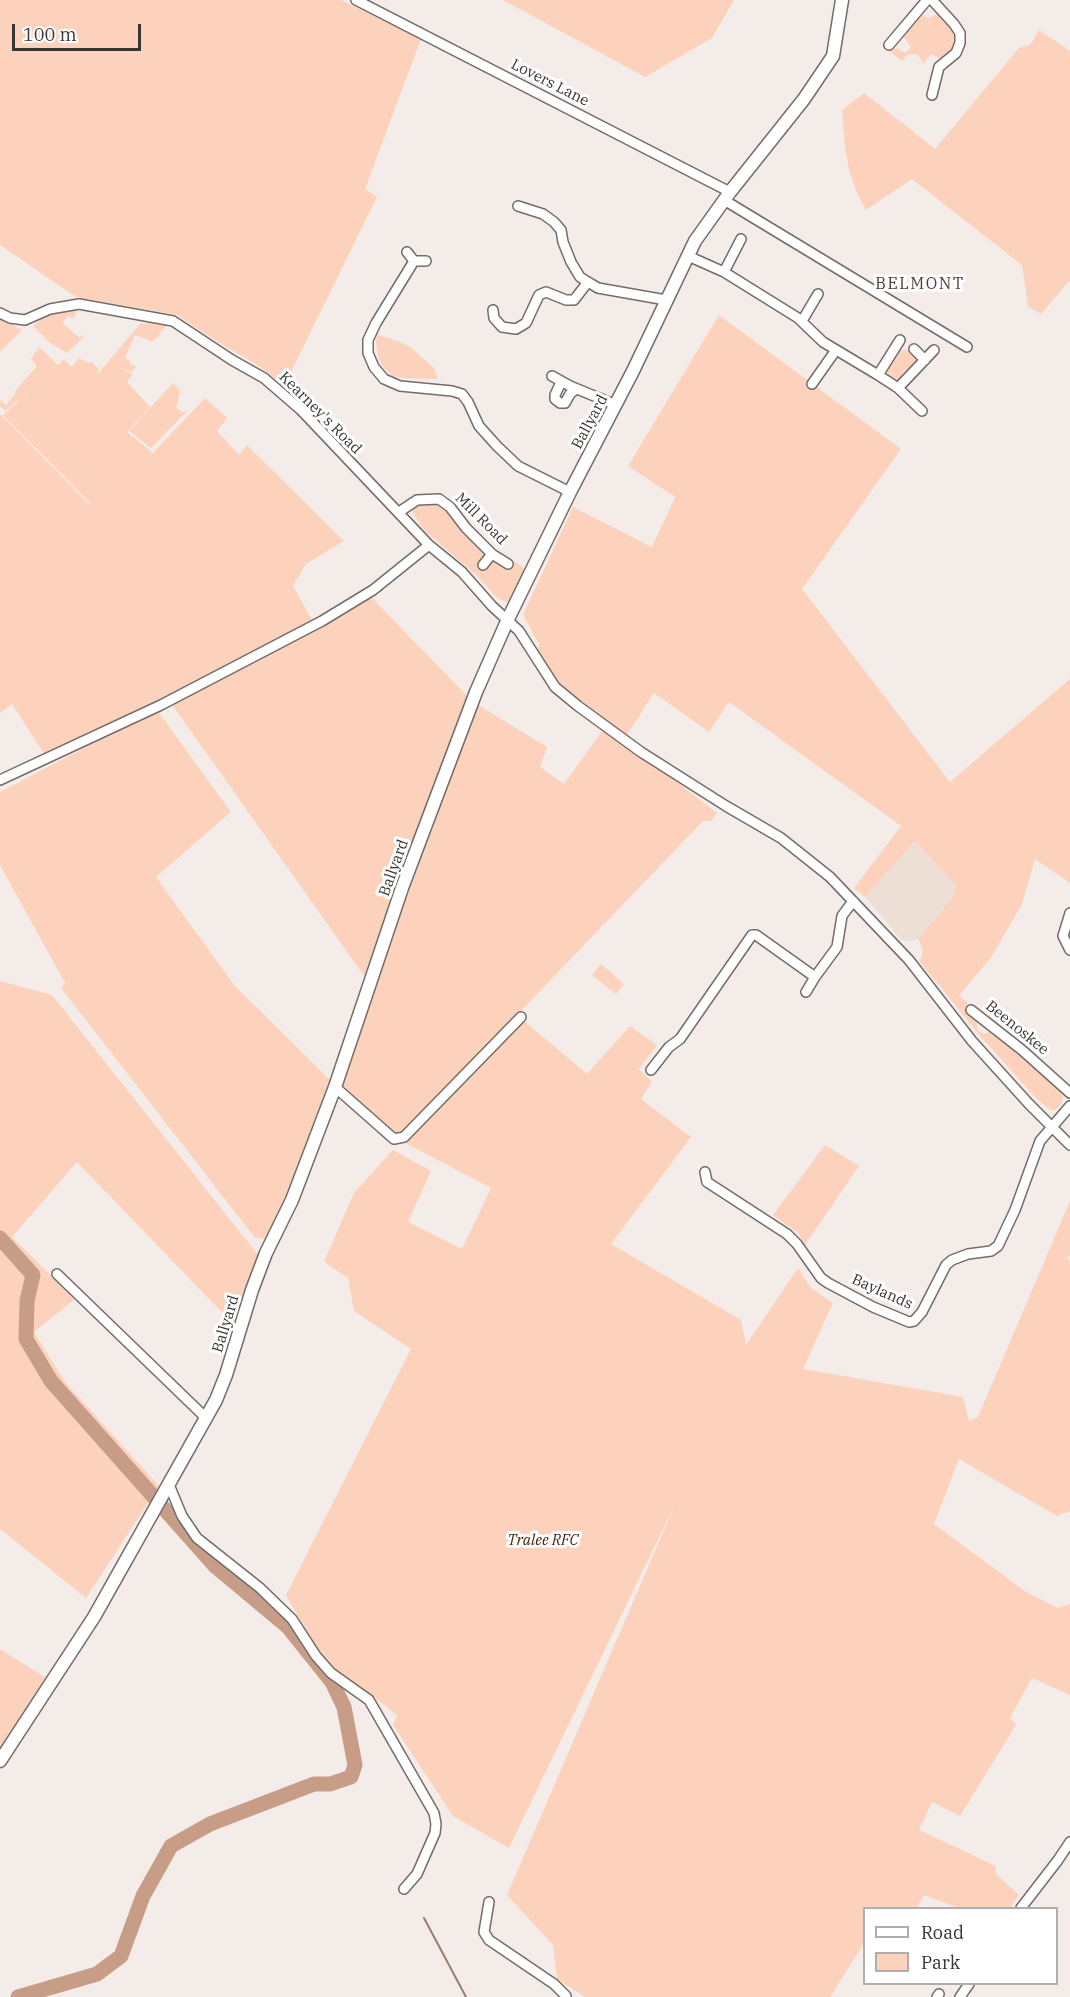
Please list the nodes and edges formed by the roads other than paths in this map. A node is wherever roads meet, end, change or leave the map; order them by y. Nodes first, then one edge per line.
1 (356, 0) edge
2 (842, 0) edge
3 (929, 0) edge
4 (889, 45) dead end
5 (932, 95) dead end
6 (522, 195) dead end
7 (727, 196) junction
8 (741, 239) dead end
9 (407, 252) dead end
10 (688, 256) junction
11 (414, 261) junction
12 (426, 261) dead end
13 (724, 272) junction
14 (588, 282) junction
15 (818, 294) dead end
16 (666, 300) junction
17 (493, 310) dead end
18 (0, 313) edge
19 (802, 321) junction
20 (900, 340) dead end
21 (968, 347) dead end
22 (914, 349) dead end
23 (836, 350) junction
24 (934, 350) dead end
25 (925, 360) junction
26 (878, 375) junction
27 (552, 376) dead end
28 (561, 382) junction
29 (812, 384) dead end
30 (898, 388) junction
31 (576, 389) junction
32 (616, 405) junction
33 (922, 411) dead end
34 (570, 492) junction
35 (399, 512) junction
36 (429, 545) junction
37 (492, 554) junction
38 (508, 564) dead end
39 (483, 565) dead end
40 (508, 619) junction
41 (0, 780) edge
42 (853, 901) junction
43 (1070, 913) edge
44 (1070, 950) edge
45 (815, 978) junction
46 (806, 992) dead end
47 (971, 1010) dead end
48 (521, 1017) dead end
49 (651, 1070) dead end
50 (334, 1087) junction
51 (1070, 1093) edge
52 (1070, 1107) edge
53 (1051, 1127) junction
54 (1070, 1144) edge
55 (705, 1172) dead end
56 (57, 1274) dead end
57 (206, 1418) junction
58 (165, 1489) junction
59 (0, 1761) edge
60 (1070, 1842) edge
61 (404, 1889) dead end
62 (489, 1902) dead end
63 (1022, 1907) edge
64 (568, 1996) edge

1 - 7 street, Lovers Lane
2 - 7 street, Ballyard
3 - 4 street
3 - 5 street
6 - 14 street
7 - 10 street, Ballyard
7 - 21 street, Lovers Lane
8 - 13 street
9 - 11 street
10 - 13 street
10 - 16 street, Ballyard
11 - 12 street
11 - 34 street
13 - 19 street
14 - 16 street
14 - 17 street
15 - 19 street
16 - 32 street, Ballyard
18 - 35 street, Kearney's Road
19 - 23 street
20 - 26 street
22 - 25 street
23 - 26 street
23 - 29 street
24 - 25 street
25 - 30 street
26 - 30 street
27 - 28 street
28 - 31 street
28 - 31 street
30 - 33 street
31 - 32 street
32 - 34 street, Ballyard
34 - 40 street, Ballyard
35 - 36 street, Kearney's Road
35 - 37 street, Mill Road
36 - 40 street, Kearney's Road
36 - 41 street
37 - 38 street, Mill Road
37 - 39 street
40 - 42 street, Kearney's Road
40 - 50 street, Ballyard
42 - 45 street
42 - 53 street, Kearney's Road
43 - 44 street
45 - 46 street
45 - 49 street
47 - 51 street, Beenoskee
48 - 50 street
50 - 57 street, Ballyard
52 - 53 street
53 - 54 street, Kearney's Road
53 - 55 street, Baylands
56 - 57 street
57 - 58 street, Ballyard
58 - 59 street, Ballyard
58 - 61 street
60 - 63 street
62 - 64 street

